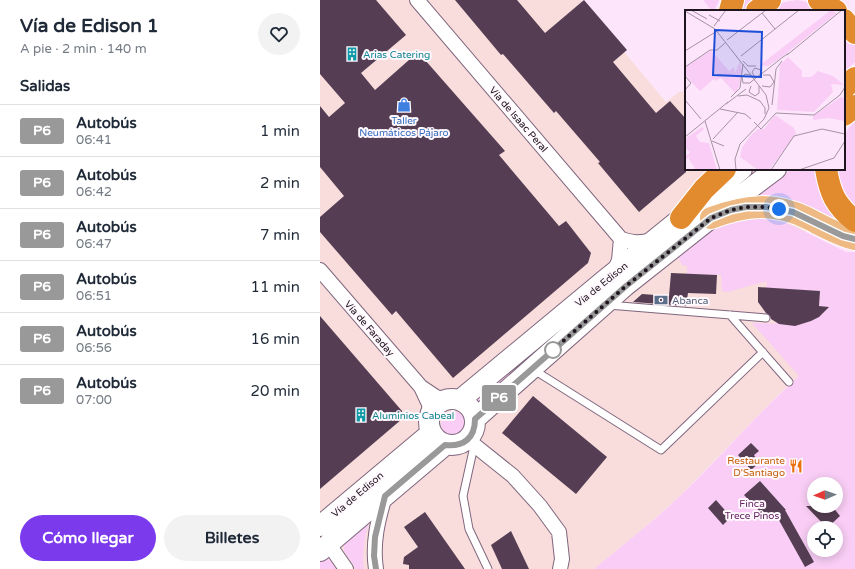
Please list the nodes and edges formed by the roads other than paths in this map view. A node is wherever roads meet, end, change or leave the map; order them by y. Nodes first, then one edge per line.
1 (417, 0) edge
2 (733, 0) edge
3 (770, 0) edge
4 (819, 0) edge
5 (827, 0) edge
6 (846, 0) edge
7 (730, 10) edge
8 (758, 10) edge
9 (834, 10) edge
10 (835, 10) edge
11 (855, 11) edge
12 (845, 21) edge
13 (855, 33) edge
14 (855, 78) edge
15 (845, 87) edge
16 (855, 106) edge
17 (845, 114) edge
18 (724, 170) edge
19 (741, 170) edge
20 (775, 170) edge
21 (826, 170) edge
22 (681, 218) junction
23 (711, 218) junction
24 (855, 220) edge
25 (658, 238) junction
26 (621, 239) junction
27 (855, 239) edge
28 (320, 270) edge
29 (614, 272) junction
30 (605, 305) junction
31 (730, 315) junction
32 (766, 318) dead end
33 (763, 352) junction
34 (532, 369) junction
35 (789, 382) dead end
36 (421, 387) junction
37 (453, 400) junction
38 (430, 412) junction
39 (475, 419) junction
40 (438, 439) junction
41 (471, 443) junction
42 (385, 496) junction
43 (323, 540) edge
44 (346, 569) edge
45 (376, 569) edge
46 (488, 569) edge
47 (560, 569) edge

1 - 26 street, Vía de Isaac Peral
2 - 7 highway
3 - 8 highway
4 - 9 highway
5 - 10 highway
6 - 11 highway
12 - 13 highway
14 - 15 highway
16 - 17 highway
18 - 22 highway
19 - 22 main road, Vía de Edison
20 - 23 main road, Vía de Edison
21 - 24 highway
22 - 25 main road, Vía de Edison
23 - 27 main road
23 - 30 main road, Vía de Edison
25 - 26 street
25 - 29 main road, Vía de Edison
26 - 29 street
28 - 36 street, Vía de Faraday
29 - 37 main road, Vía de Edison
30 - 31 lane
30 - 34 main road, Vía de Edison
31 - 32 lane
31 - 33 lane
33 - 34 lane
33 - 35 lane
34 - 39 main road, Vía de Edison
36 - 37 street, Vía de Faraday
36 - 38 street, Vía de Faraday
37 - 38 main road
37 - 39 main road
38 - 40 main road
39 - 41 main road
40 - 41 main road
40 - 42 main road, Vía de Edison
40 - 43 main road, Vía de Edison
41 - 46 lane
41 - 47 street
42 - 43 main road, Vía de Edison
42 - 45 street
43 - 44 street

